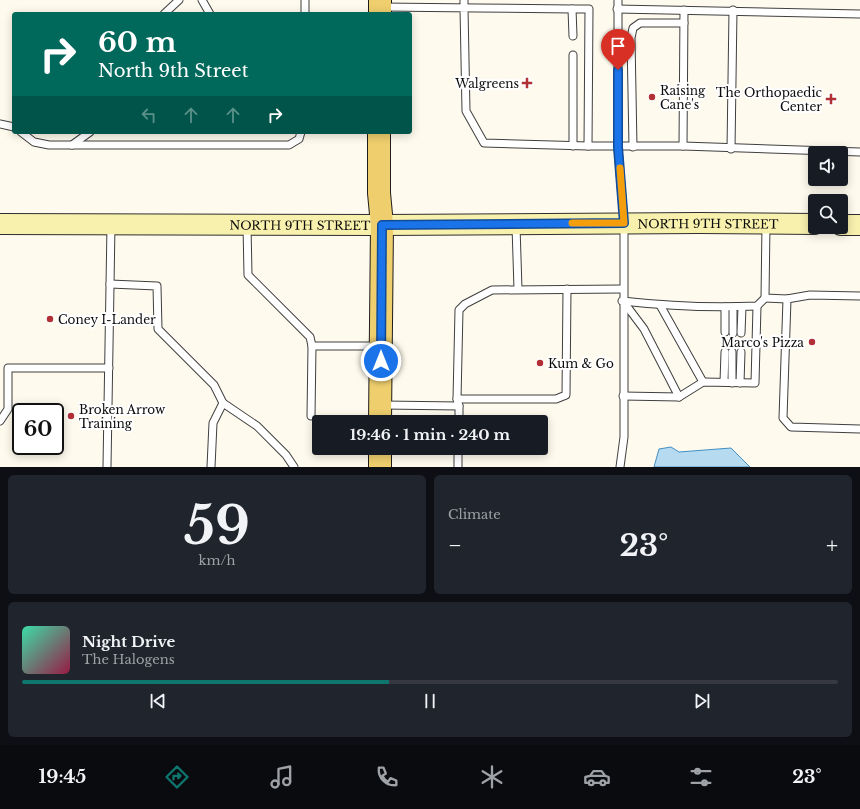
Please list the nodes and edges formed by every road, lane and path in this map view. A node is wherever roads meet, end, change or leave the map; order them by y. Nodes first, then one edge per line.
1 (179, 0) edge
2 (202, 0) edge
3 (305, 0) edge
4 (464, 0) edge
5 (618, 0) edge
6 (380, 7) edge
7 (464, 8) junction
8 (572, 9) junction
9 (617, 9) junction
10 (684, 10) junction
11 (733, 10) junction
12 (166, 12) edge
13 (209, 12) edge
14 (305, 12) edge
15 (860, 14) edge
16 (684, 23) junction
17 (573, 36) dead end
18 (573, 55) dead end
19 (0, 124) edge
20 (12, 127) edge
21 (24, 134) edge
22 (87, 134) edge
23 (300, 134) edge
24 (379, 134) edge
25 (72, 145) junction
26 (573, 146) junction
27 (588, 146) junction
28 (683, 146) junction
29 (618, 147) junction
30 (633, 147) junction
31 (731, 148) junction
32 (860, 152) edge
33 (624, 223) junction
34 (0, 224) edge
35 (516, 224) junction
36 (766, 224) junction
37 (808, 224) edge
38 (111, 225) junction
39 (247, 225) junction
40 (382, 225) junction
41 (848, 225) edge
42 (860, 225) edge
43 (110, 284) junction
44 (518, 289) junction
45 (567, 289) junction
46 (622, 289) junction
47 (860, 296) edge
48 (765, 298) junction
49 (787, 299) junction
50 (622, 301) junction
51 (660, 305) junction
52 (757, 306) junction
53 (725, 307) junction
54 (733, 307) junction
55 (742, 307) junction
56 (725, 332) dead end
57 (733, 333) dead end
58 (741, 333) dead end
59 (312, 346) junction
60 (381, 346) junction
61 (728, 352) dead end
62 (741, 352) dead end
63 (109, 368) junction
64 (703, 382) junction
65 (728, 382) junction
66 (740, 383) junction
67 (624, 396) junction
68 (679, 397) junction
69 (458, 402) junction
70 (223, 403) junction
71 (380, 413) edge
72 (312, 415) edge
73 (459, 415) edge
74 (0, 421) edge
75 (860, 429) edge
76 (380, 455) edge
77 (458, 455) edge
78 (107, 467) edge
79 (211, 467) edge
80 (294, 467) edge
81 (380, 467) edge
82 (458, 467) edge
83 (620, 467) edge

1 - 12 lane
2 - 13 lane
3 - 14 lane
4 - 7 lane
5 - 9 lane
6 - 7 lane
7 - 8 lane
7 - 26 lane
8 - 17 lane
8 - 27 lane
9 - 10 lane
9 - 29 lane
10 - 11 lane
10 - 16 lane
11 - 15 lane
11 - 31 lane
16 - 28 lane
16 - 30 lane
18 - 26 lane
19 - 20 lane
21 - 25 lane
22 - 25 lane
23 - 25 lane
24 - 40 main road
26 - 27 lane
27 - 29 lane
28 - 30 lane
28 - 31 lane
29 - 30 lane
29 - 33 lane
31 - 32 lane
33 - 35 main road, NORTH 9TH STREET
33 - 36 main road, NORTH 9TH STREET
33 - 46 lane
34 - 38 main road, NORTH 9TH STREET
35 - 40 main road, NORTH 9TH STREET
35 - 44 lane
36 - 37 main road, NORTH 9TH STREET
36 - 48 lane
38 - 39 main road, NORTH 9TH STREET
38 - 43 lane
39 - 40 main road, NORTH 9TH STREET
39 - 59 lane
40 - 60 main road
41 - 42 main road
43 - 63 lane
43 - 70 lane
44 - 45 lane
44 - 69 lane
45 - 46 lane
45 - 69 lane
46 - 50 lane
47 - 49 lane
48 - 49 lane
48 - 52 lane
49 - 75 lane
50 - 51 lane
50 - 67 lane
50 - 68 lane
51 - 53 lane
51 - 64 lane
52 - 55 lane
52 - 66 lane
53 - 54 lane
53 - 56 lane
54 - 55 lane
54 - 57 lane
55 - 58 lane
59 - 60 lane
59 - 72 lane
60 - 71 main road
61 - 65 lane
62 - 66 lane
63 - 74 lane
63 - 78 lane
64 - 65 lane
64 - 68 lane
65 - 66 lane
67 - 68 lane
67 - 83 lane
69 - 71 lane
69 - 73 lane
70 - 79 lane
70 - 80 lane
76 - 81 main road
77 - 82 lane

